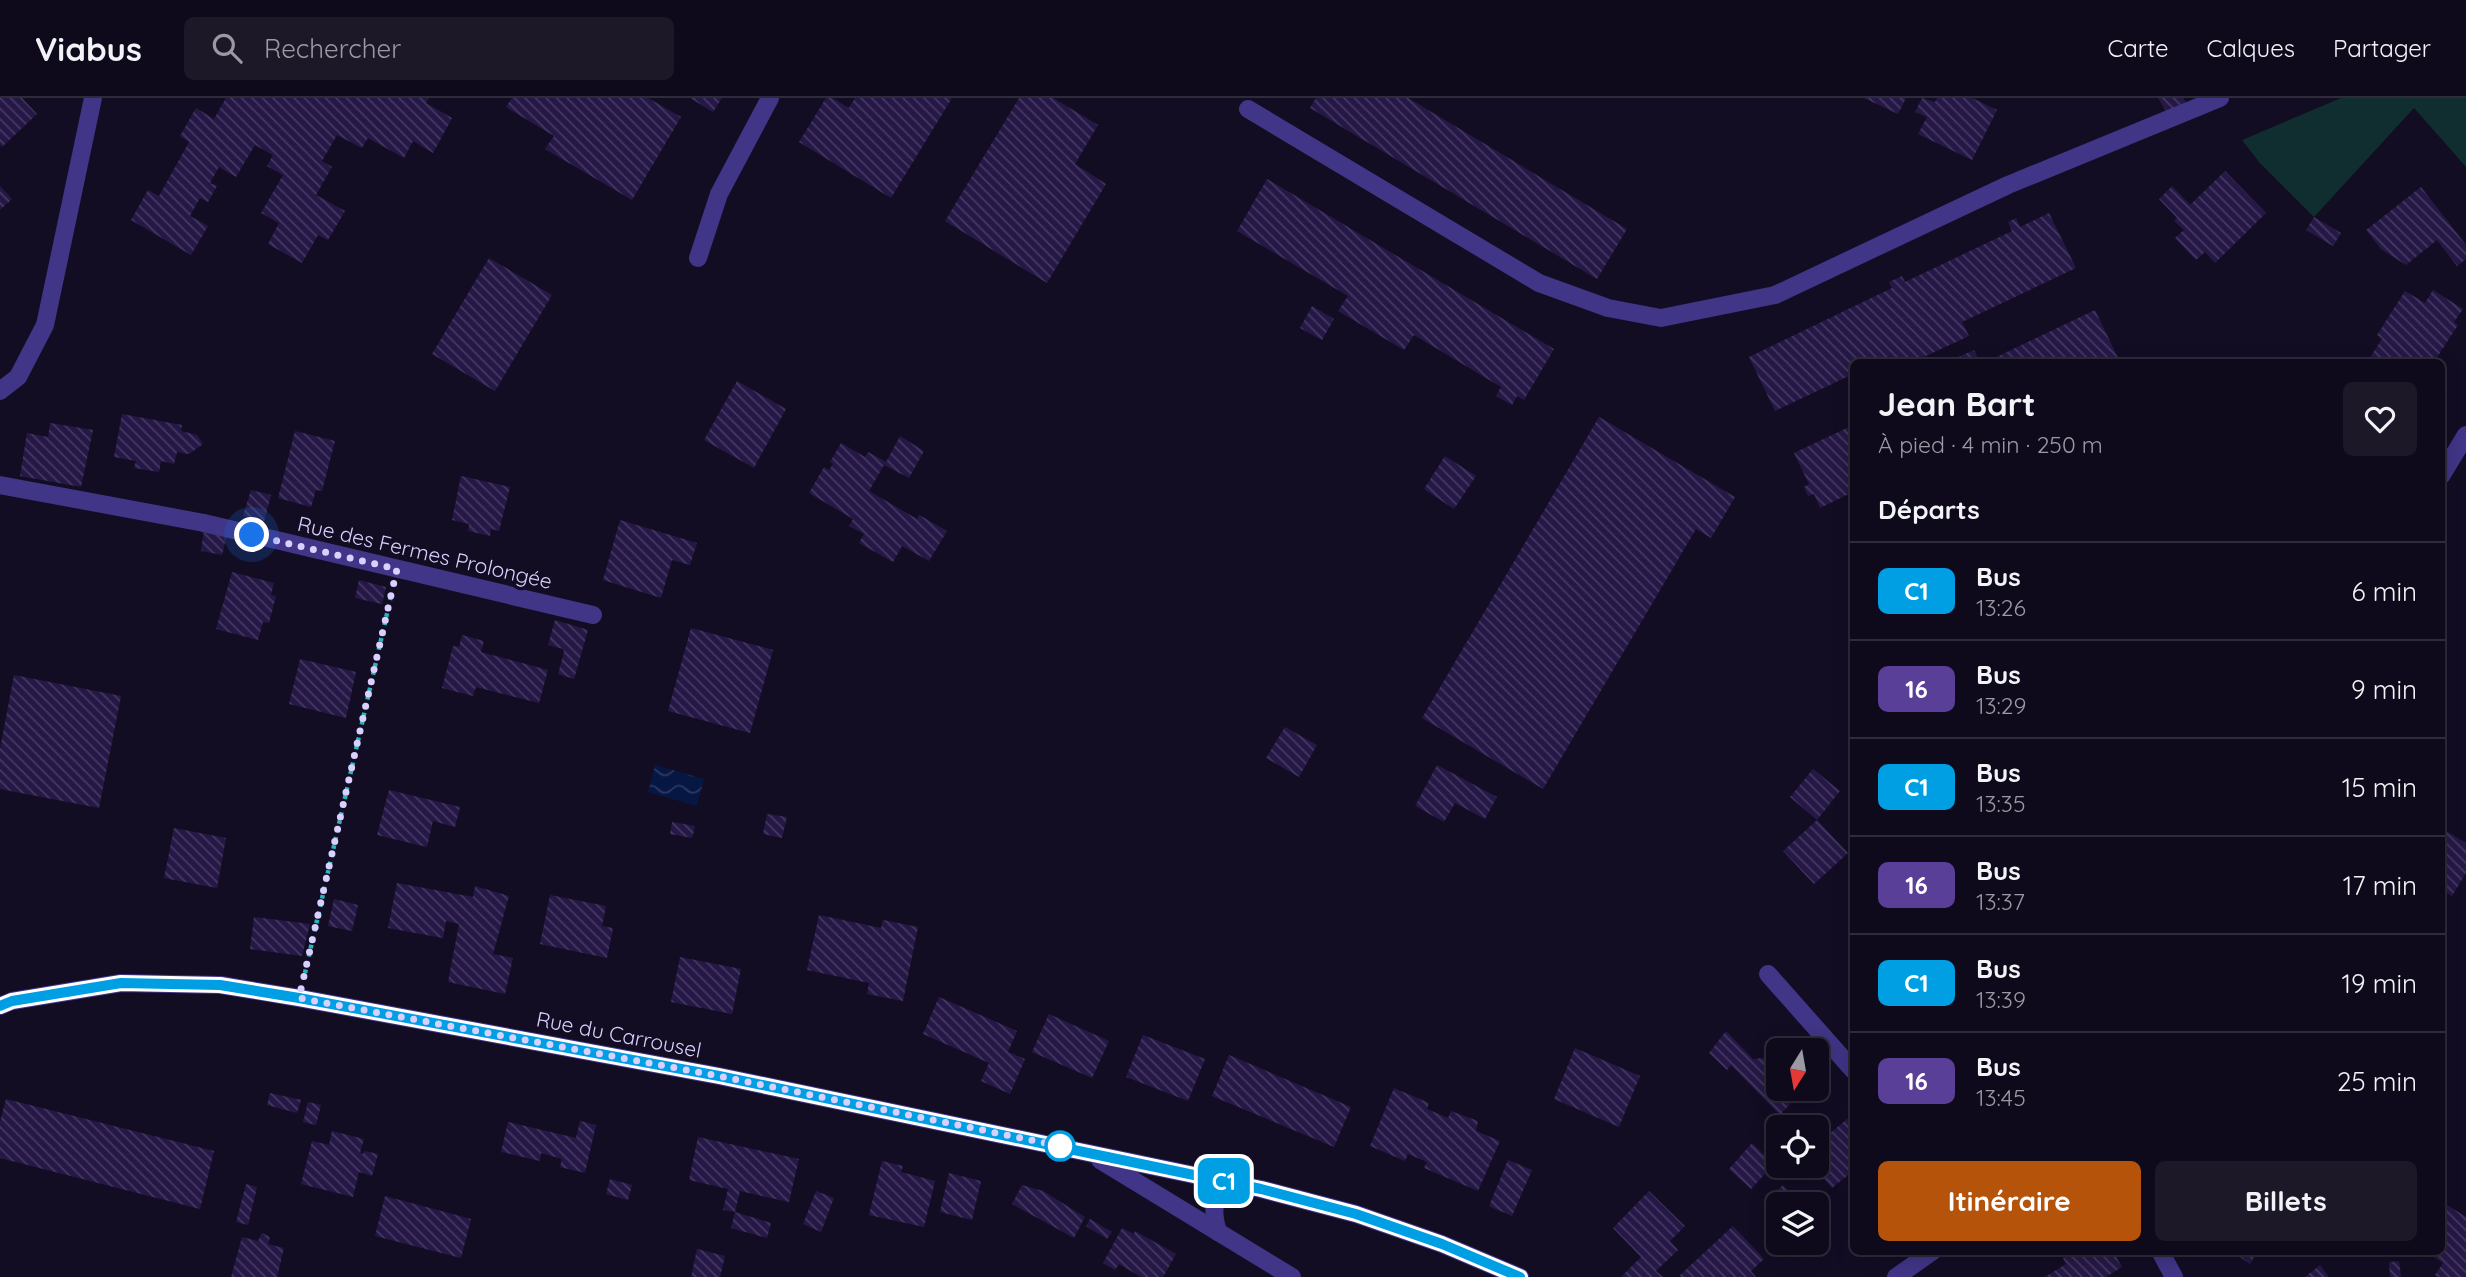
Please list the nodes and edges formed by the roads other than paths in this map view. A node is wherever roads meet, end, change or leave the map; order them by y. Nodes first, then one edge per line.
1 (93, 98) edge
2 (770, 98) edge
3 (2220, 98) edge
4 (1248, 109) dead end
5 (698, 258) dead end
6 (0, 391) edge
7 (2466, 435) edge
8 (2445, 469) edge
9 (0, 485) edge
10 (593, 615) dead end
11 (1768, 974) dead end
12 (0, 1006) edge
13 (1850, 1067) edge
14 (1088, 1152) junction
15 (1226, 1182) junction
16 (1218, 1232) junction
17 (1927, 1255) edge
18 (2162, 1255) edge
19 (1292, 1277) edge
20 (1520, 1277) edge
21 (1896, 1277) edge
22 (2174, 1277) edge

1 - 6 street
2 - 5 street
3 - 4 street
7 - 8 street
9 - 10 street, Rue des Fermes Prolongée
11 - 13 street
12 - 14 street, Rue du Carrousel
14 - 15 street, Rue du Carrousel
14 - 16 street
15 - 16 street
15 - 20 street, Rue du Carrousel
16 - 19 street
17 - 21 street
18 - 22 street

